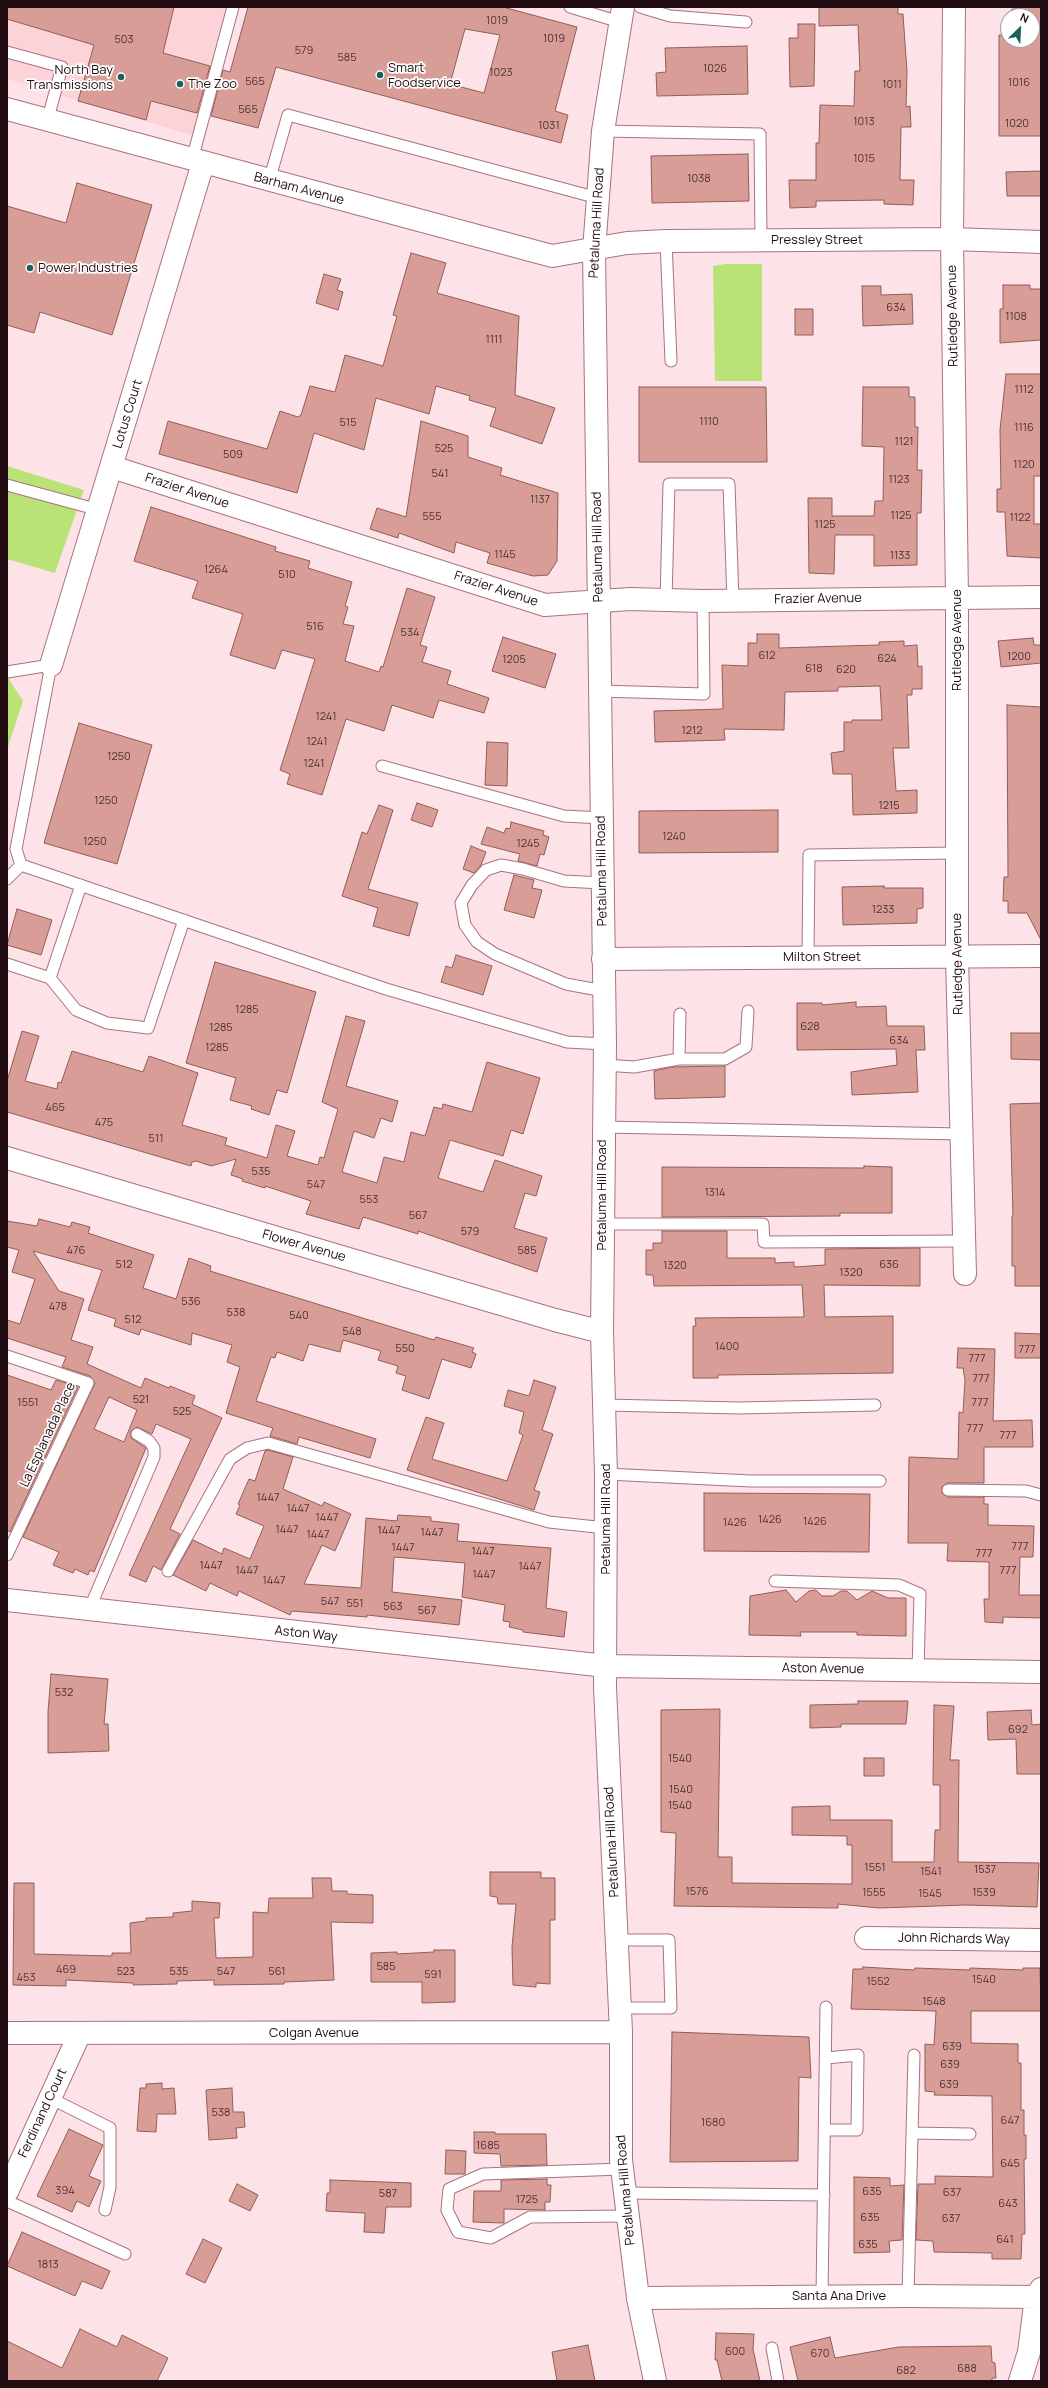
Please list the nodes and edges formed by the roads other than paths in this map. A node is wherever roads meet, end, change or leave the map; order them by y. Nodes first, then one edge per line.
1 (234, 7) edge
2 (570, 7) edge
3 (640, 7) edge
4 (954, 7) edge
5 (621, 14) edge
6 (746, 22) dead end
7 (7, 52) edge
8 (7, 109) edge
9 (48, 118) junction
10 (603, 131) junction
11 (198, 161) junction
12 (269, 181) junction
13 (598, 198) junction
14 (952, 239) junction
15 (666, 241) junction
16 (761, 241) junction
17 (1041, 242) edge
18 (594, 250) junction
19 (671, 360) dead end
20 (112, 467) junction
21 (7, 485) edge
22 (99, 510) junction
23 (1041, 597) edge
24 (957, 598) junction
25 (599, 600) junction
26 (666, 600) junction
27 (702, 601) junction
28 (733, 601) junction
29 (51, 665) junction
30 (7, 672) edge
31 (600, 691) junction
32 (382, 766) dead end
33 (602, 818) junction
34 (957, 853) junction
35 (21, 865) junction
36 (7, 879) edge
37 (602, 883) junction
38 (81, 885) junction
39 (184, 920) junction
40 (957, 956) junction
41 (1041, 956) edge
42 (808, 957) junction
43 (604, 959) junction
44 (7, 964) edge
45 (50, 978) junction
46 (604, 991) junction
47 (748, 1011) dead end
48 (680, 1014) dead end
49 (604, 1055) junction
50 (679, 1059) junction
51 (603, 1128) junction
52 (962, 1134) junction
53 (7, 1158) edge
54 (602, 1224) junction
55 (964, 1241) junction
56 (965, 1274) dead end
57 (602, 1332) junction
58 (7, 1356) edge
59 (604, 1405) junction
60 (875, 1405) dead end
61 (137, 1434) dead end
62 (606, 1474) junction
63 (880, 1481) dead end
64 (948, 1490) dead end
65 (1041, 1495) edge
66 (606, 1528) junction
67 (7, 1555) edge
68 (168, 1571) dead end
69 (775, 1581) dead end
70 (7, 1600) edge
71 (89, 1610) junction
72 (606, 1666) junction
73 (918, 1670) junction
74 (1041, 1672) edge
75 (866, 1938) dead end
76 (617, 1940) junction
77 (1041, 1940) edge
78 (826, 2006) dead end
79 (620, 2008) junction
80 (622, 2032) junction
81 (7, 2033) edge
82 (80, 2033) junction
83 (914, 2055) dead end
84 (826, 2058) junction
85 (50, 2098) junction
86 (825, 2130) junction
87 (912, 2134) junction
88 (970, 2134) dead end
89 (622, 2169) junction
90 (7, 2192) edge
91 (624, 2193) junction
92 (824, 2196) junction
93 (7, 2200) edge
94 (105, 2210) dead end
95 (626, 2216) junction
96 (125, 2254) dead end
97 (1039, 2295) edge
98 (822, 2296) junction
99 (908, 2296) junction
100 (638, 2298) junction
101 (772, 2348) dead end
102 (655, 2381) edge
103 (778, 2381) edge
104 (1020, 2381) edge

1 - 11 lane
2 - 5 lane
3 - 6 lane
4 - 14 street, Rutledge Avenue
5 - 10 street, Petaluma Hill Road
7 - 9 lane
8 - 9 street, Barham Avenue
9 - 11 street, Barham Avenue
10 - 13 street, Petaluma Hill Road
10 - 16 lane
11 - 12 street, Barham Avenue
11 - 20 street, Lotus Court
12 - 13 lane
12 - 18 street, Barham Avenue
13 - 18 street, Petaluma Hill Road
14 - 16 street, Pressley Street
14 - 17 street, Pressley Street
14 - 24 street, Rutledge Avenue
15 - 16 street, Pressley Street
15 - 18 street, Pressley Street
15 - 19 lane
18 - 25 street, Petaluma Hill Road
20 - 22 street, Lotus Court
20 - 25 street, Frazier Avenue
21 - 22 lane
22 - 29 street, Lotus Court
23 - 24 street, Frazier Avenue
24 - 28 street, Frazier Avenue
24 - 34 street, Rutledge Avenue
25 - 26 street, Frazier Avenue
25 - 31 street, Petaluma Hill Road
26 - 27 street, Frazier Avenue
26 - 28 lane
27 - 28 street, Frazier Avenue
27 - 31 lane
29 - 30 lane
29 - 35 lane
31 - 33 street, Petaluma Hill Road
32 - 33 lane
33 - 37 street, Petaluma Hill Road
34 - 40 street, Rutledge Avenue
34 - 42 lane
35 - 36 lane
35 - 38 lane
37 - 43 street, Petaluma Hill Road
37 - 46 lane
38 - 39 lane
38 - 45 lane
39 - 45 lane
39 - 49 lane
40 - 41 street, Milton Street
40 - 42 street, Milton Street
40 - 52 street, Rutledge Avenue
42 - 43 street, Milton Street
43 - 46 street, Petaluma Hill Road
44 - 45 lane
46 - 49 street, Petaluma Hill Road
47 - 50 lane
48 - 50 lane
49 - 50 lane
49 - 51 street, Petaluma Hill Road
51 - 52 lane
51 - 54 street, Petaluma Hill Road
52 - 55 street, Rutledge Avenue
53 - 57 street, Flower Avenue
54 - 55 lane
54 - 57 street, Petaluma Hill Road
55 - 56 street, Rutledge Avenue
57 - 59 street, Petaluma Hill Road
58 - 67 lane, La Esplanada Place
59 - 60 lane
59 - 62 street, Petaluma Hill Road
61 - 71 lane
62 - 63 lane
62 - 66 street, Petaluma Hill Road
64 - 65 lane
66 - 68 lane
66 - 72 street, Petaluma Hill Road
69 - 73 lane
70 - 71 street, Aston Way
71 - 72 street, Aston Way
72 - 73 street, Aston Avenue
72 - 76 street, Petaluma Hill Road
73 - 74 street, Aston Avenue
75 - 77 street, John Richards Way
76 - 79 street, Petaluma Hill Road
76 - 79 lane
78 - 84 lane
79 - 80 street, Petaluma Hill Road
80 - 82 street, Colgan Avenue
80 - 89 street, Petaluma Hill Road
81 - 82 street, Colgan Avenue
82 - 85 street, Ferdinand Court
83 - 87 lane
84 - 86 lane
84 - 86 lane
85 - 90 street, Ferdinand Court
85 - 94 lane
86 - 92 lane
87 - 88 lane
87 - 99 lane
89 - 91 street, Petaluma Hill Road
89 - 95 lane
91 - 92 lane
91 - 95 street, Petaluma Hill Road
92 - 98 lane
93 - 96 lane
95 - 100 street, Petaluma Hill Road
97 - 99 street, Santa Ana Drive
97 - 104 street
98 - 99 street, Santa Ana Drive
98 - 100 street, Santa Ana Drive
100 - 102 street, Petaluma Hill Road
101 - 103 lane

